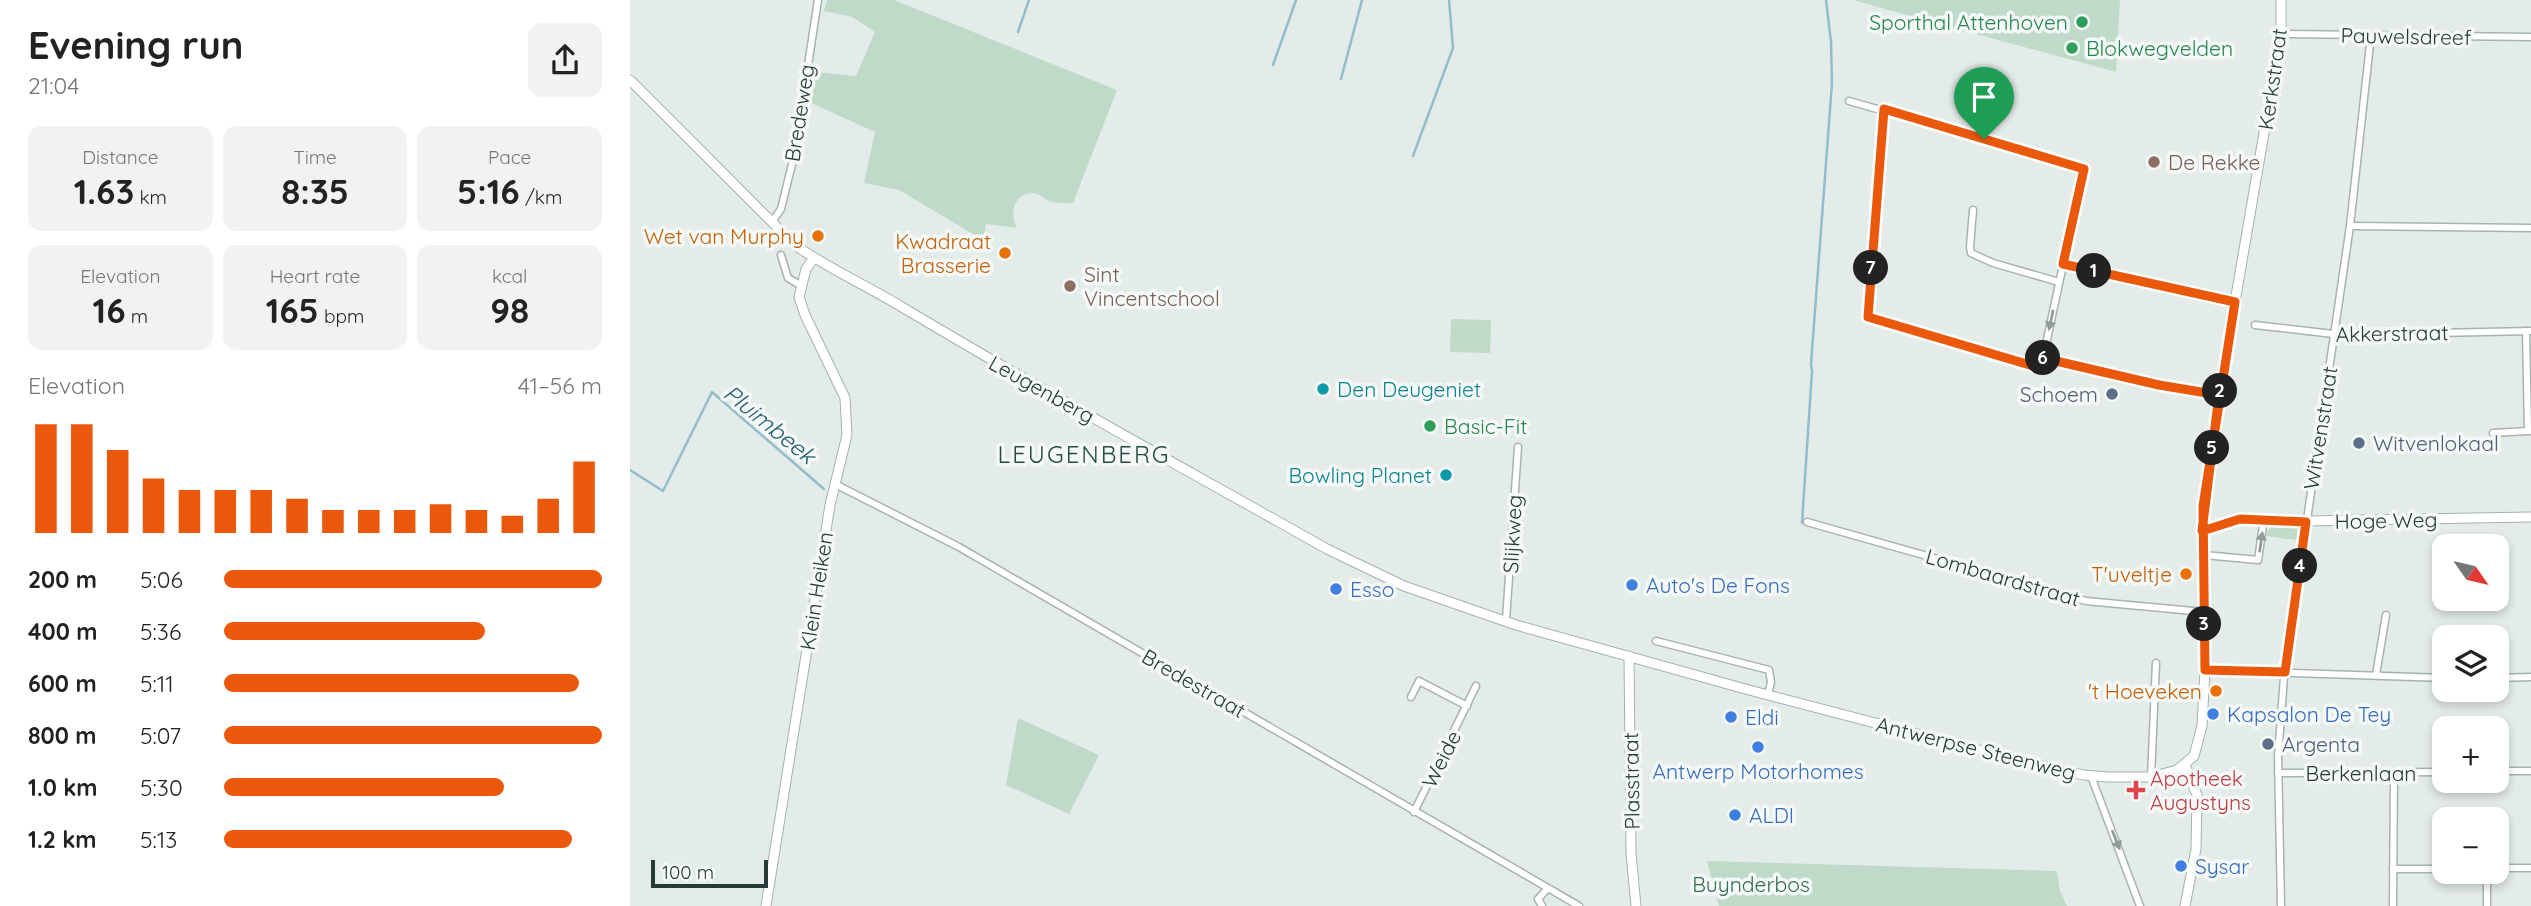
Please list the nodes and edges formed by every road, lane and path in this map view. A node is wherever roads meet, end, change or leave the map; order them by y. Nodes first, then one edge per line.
1 (818, 0) edge
2 (2281, 0) edge
3 (2281, 34) junction
4 (2371, 35) junction
5 (2531, 37) edge
6 (630, 80) edge
7 (1849, 100) dead end
8 (1884, 109) junction
9 (1973, 210) dead end
10 (772, 222) junction
11 (2350, 226) junction
12 (2531, 228) edge
13 (781, 255) dead end
14 (814, 258) junction
15 (2063, 264) junction
16 (2059, 282) junction
17 (800, 285) junction
18 (2235, 302) junction
19 (2255, 325) dead end
20 (2529, 331) edge
21 (2334, 335) junction
22 (2043, 358) junction
23 (2219, 395) junction
24 (2529, 431) edge
25 (2493, 433) dead end
26 (1518, 447) dead end
27 (835, 484) junction
28 (2531, 517) edge
29 (2264, 518) junction
30 (1807, 522) dead end
31 (2306, 522) junction
32 (2202, 531) junction
33 (2204, 555) junction
34 (2204, 612) junction
35 (2386, 615) dead end
36 (1506, 620) junction
37 (1656, 641) dead end
38 (1629, 656) junction
39 (2156, 663) dead end
40 (2205, 670) junction
41 (2285, 672) junction
42 (2376, 675) junction
43 (2432, 677) edge
44 (2531, 677) edge
45 (2509, 678) edge
46 (1475, 686) dead end
47 (1768, 695) junction
48 (1411, 697) dead end
49 (1467, 706) junction
50 (2185, 765) junction
51 (2509, 771) edge
52 (2531, 771) edge
53 (2432, 772) edge
54 (2278, 773) junction
55 (2394, 773) junction
56 (2091, 776) junction
57 (2151, 777) junction
58 (1414, 812) junction
59 (2509, 868) edge
60 (2531, 868) edge
61 (2393, 869) junction
62 (2432, 869) edge
63 (2487, 884) edge
64 (1548, 888) junction
65 (766, 906) edge
66 (1542, 906) edge
67 (1579, 906) edge
68 (1636, 906) edge
69 (2140, 906) edge
70 (2185, 906) edge
71 (2281, 906) edge
72 (2393, 906) edge
73 (2487, 906) edge

1 - 10 street, Bredeweg
2 - 3 main road, Kerkstraat
3 - 4 street, Pauwelsdreef
3 - 18 main road, Kerkstraat
4 - 5 street, Pauwelsdreef
4 - 11 street, Witvenstraat
6 - 10 main road, Leugenberg
7 - 8 street
8 - 15 street
8 - 22 street
9 - 16 street
10 - 14 main road, Leugenberg
11 - 12 street
11 - 21 street, Witvenstraat
13 - 17 street, Klein Heiken
14 - 17 main road
14 - 36 main road, Leugenberg
15 - 16 street
15 - 18 street
16 -> 22 street
17 - 27 main road, Klein Heiken
18 - 23 main road, Kerkstraat
19 - 21 street, Akkerstraat
20 - 21 street, Akkerstraat
20 - 24 street
21 - 31 street, Witvenstraat
22 - 23 street
23 - 32 main road, Kerkstraat
24 - 25 street
26 - 36 street, Slijkweg
27 - 58 street, Bredestraat
27 - 65 main road, Klein Heiken
28 - 31 main road, Hoge Weg
29 - 31 main road, Hoge Weg
29 - 32 main road, Hoge Weg
33 -> 29 street
30 - 34 street, Lombaardstraat
31 - 41 street, Witvenstraat
32 - 33 main road, Kerkstraat
33 - 34 main road, Kerkstraat
34 - 40 main road, Kerkstraat
35 - 42 street
36 - 38 main road, Leugenberg
37 - 47 street
38 - 47 main road, Antwerpse Steenweg
38 - 68 main road, Plasstraat
39 - 57 street
40 - 41 street
40 - 50 main road, Kerkstraat
41 - 42 street
41 - 54 street, Witvenstraat
42 - 43 street
44 - 45 street
46 - 49 street, Weide
47 - 56 main road, Antwerpse Steenweg
48 - 49 street, Weide
49 - 58 street, Weide
50 - 57 main road, Antwerpse Steenweg
50 - 70 main road
51 - 52 street
53 - 55 street, Berkenlaan
54 - 55 street, Berkenlaan
54 - 71 street, Witvenstraat
55 - 61 street
56 - 57 main road, Antwerpse Steenweg
56 -> 69 street
58 - 64 street, Bredestraat
59 - 60 street
61 - 62 street
61 - 72 street
63 - 73 street
64 - 66 street
64 - 67 street, Bredestraat

